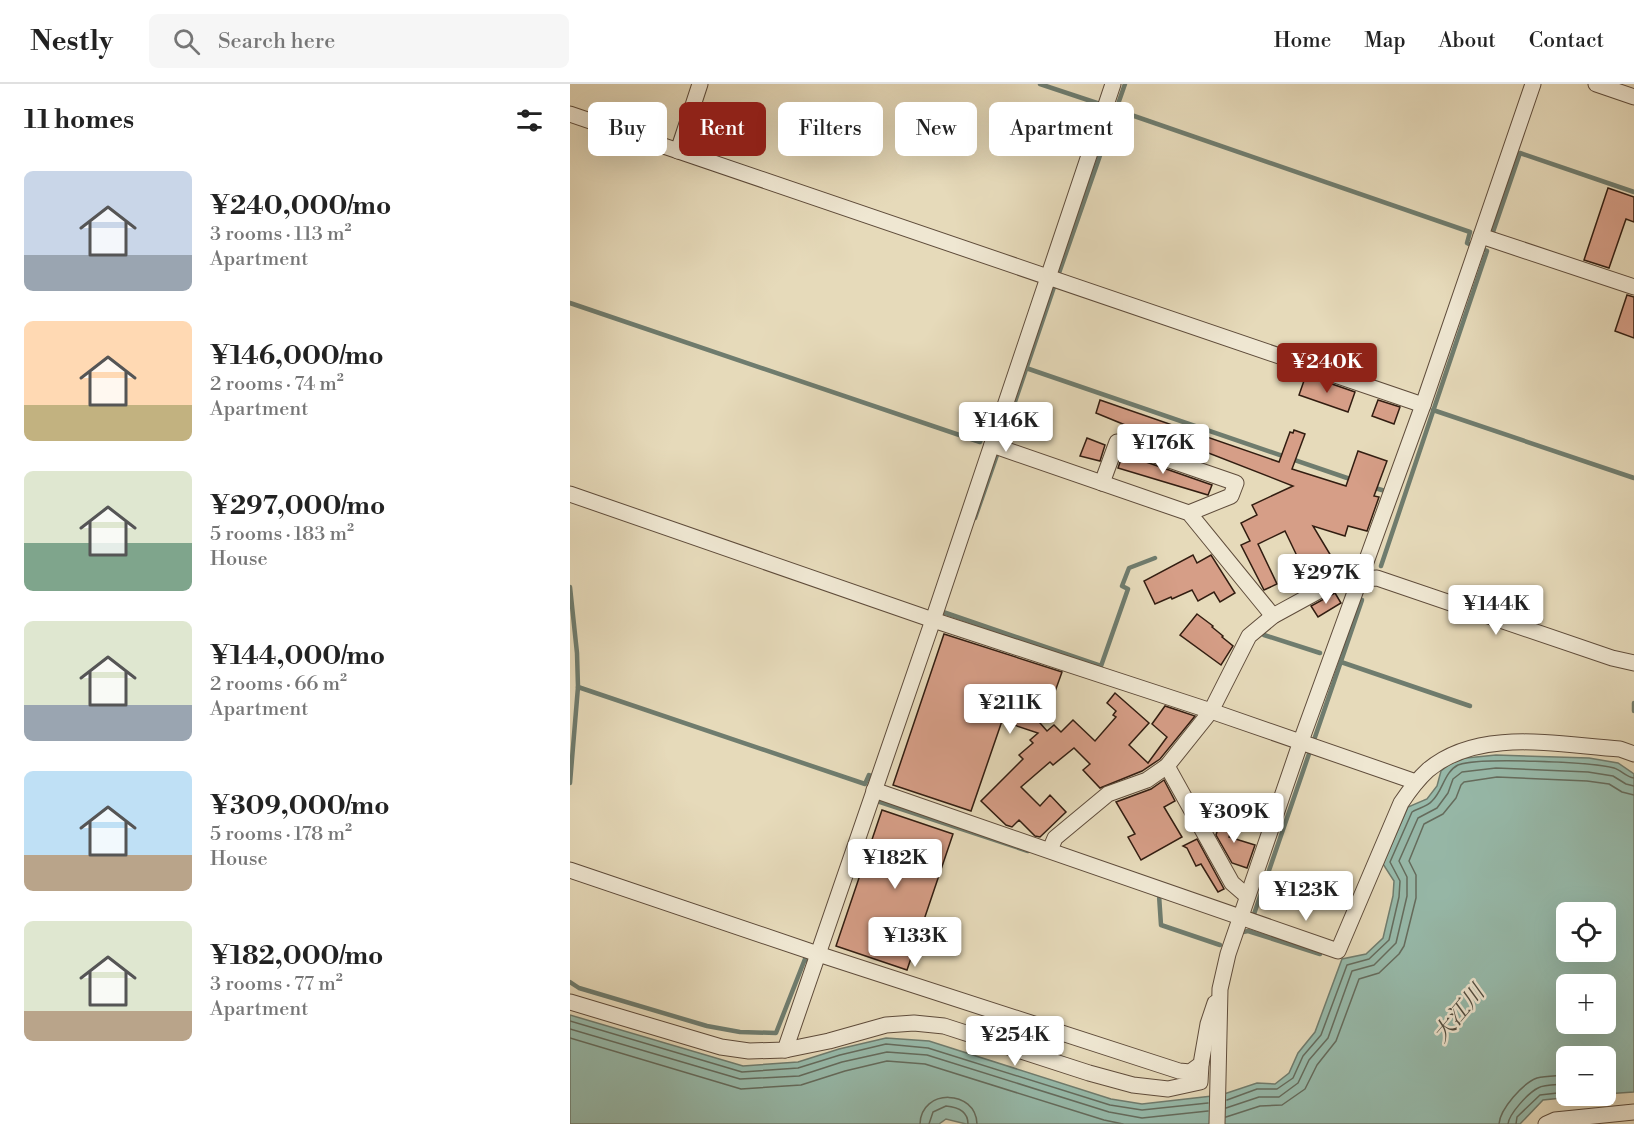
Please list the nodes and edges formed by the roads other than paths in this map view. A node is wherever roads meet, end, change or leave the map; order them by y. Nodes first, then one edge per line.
1 (700, 84) edge
2 (1113, 84) edge
3 (1533, 84) edge
4 (1596, 84) edge
5 (1634, 97) edge
6 (570, 114) edge
7 (678, 151) junction
8 (1481, 236) junction
9 (1047, 276) junction
10 (1634, 287) edge
11 (1423, 405) junction
12 (992, 445) junction
13 (1102, 483) junction
14 (570, 494) edge
15 (1189, 513) junction
16 (1360, 579) junction
17 (1273, 616) junction
18 (933, 620) junction
19 (1634, 663) edge
20 (1211, 711) junction
21 (1301, 741) junction
22 (1634, 754) edge
23 (1167, 766) junction
24 (1416, 782) junction
25 (874, 790) junction
26 (1050, 850) junction
27 (570, 870) edge
28 (1247, 896) junction
29 (1240, 917) junction
30 (818, 954) junction
31 (1220, 989) junction
32 (570, 1002) edge
33 (785, 1050) junction
34 (1201, 1064) junction
35 (1634, 1112) edge
36 (1603, 1120) edge
37 (1217, 1124) edge
38 (1546, 1124) edge

1 - 7 street
2 - 9 street
3 - 8 street
4 - 5 street
6 - 7 street
7 - 9 street
8 - 10 street
8 - 11 street
9 - 11 street
9 - 12 street
11 - 16 street
12 - 13 street
12 - 18 street
13 - 15 street
13 - 15 street
14 - 18 street
15 - 17 street
16 - 17 street
16 - 19 street
16 - 21 street
17 - 20 street
18 - 20 street
18 - 25 street
20 - 21 street
20 - 23 street
21 - 24 street
21 - 28 street
22 - 24 street
23 - 26 street
23 - 28 street
24 - 29 street
25 - 26 street
25 - 30 street
26 - 29 street
27 - 30 street
28 - 29 street
29 - 31 street
30 - 33 street
30 - 34 street
31 - 34 street
31 - 37 street
32 - 33 street
33 - 34 street
35 - 36 street
36 - 38 street

